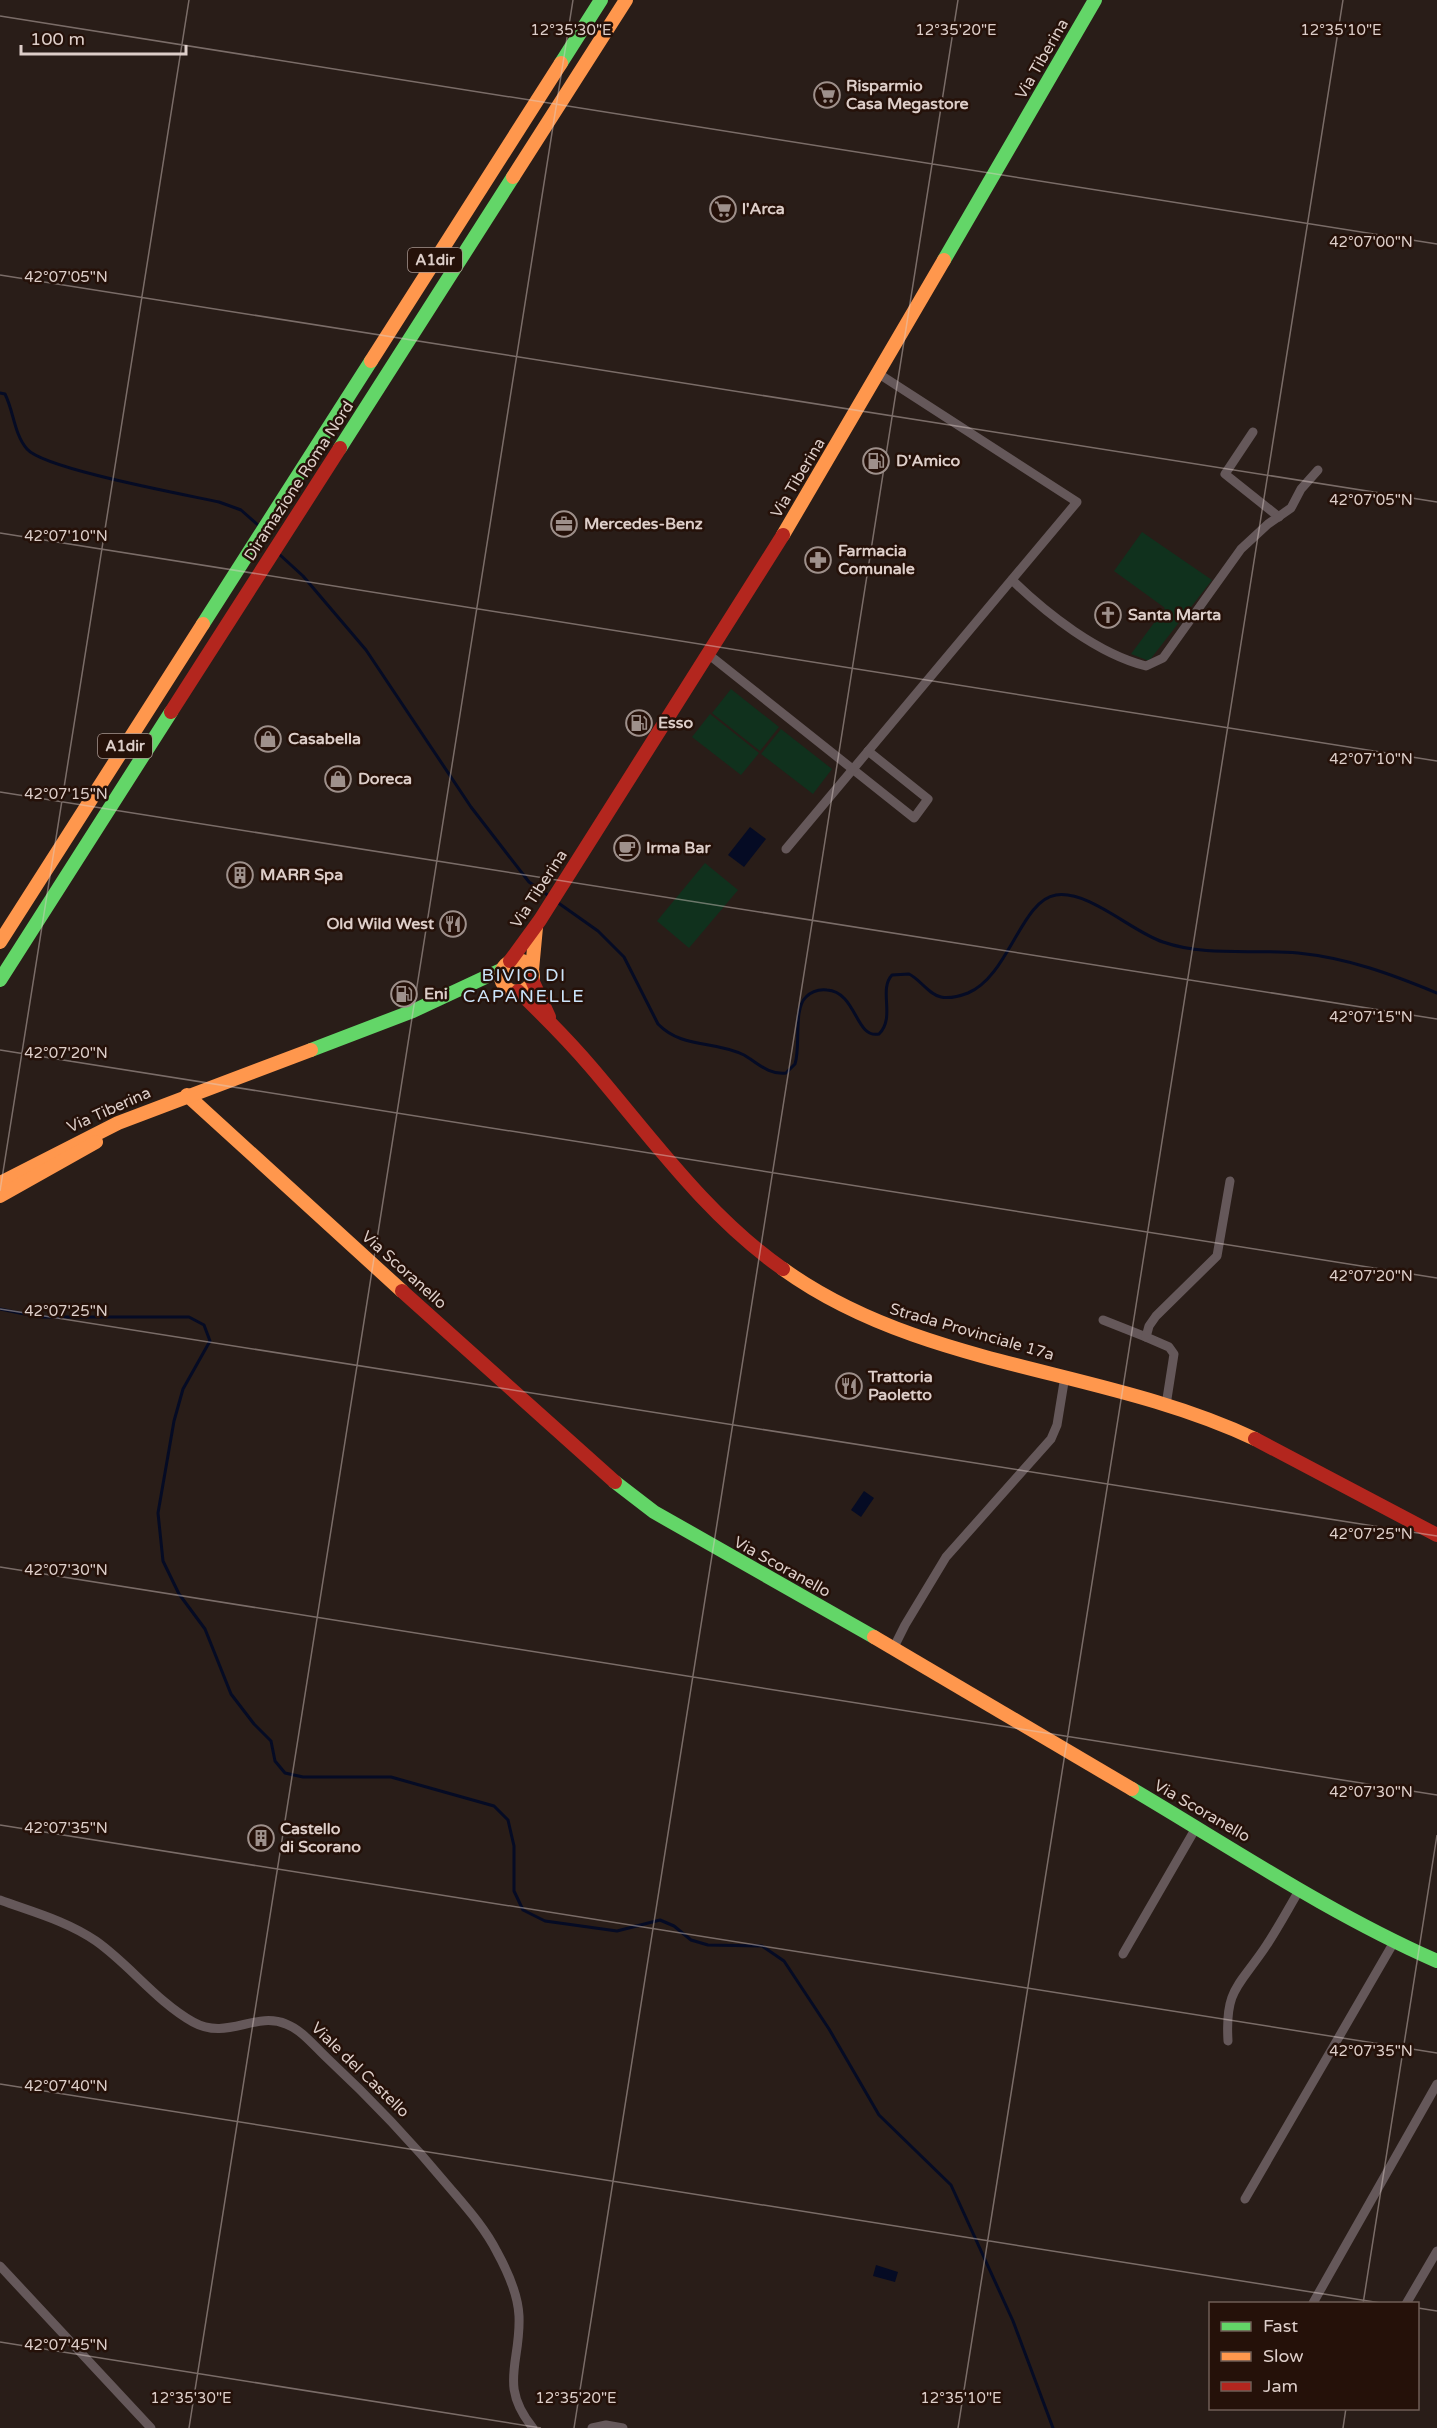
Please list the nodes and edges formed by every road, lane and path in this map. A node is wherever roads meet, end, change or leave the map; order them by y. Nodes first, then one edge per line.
1 (601, 0) edge
2 (626, 0) edge
3 (1095, 0) edge
4 (879, 374) junction
5 (1253, 432) dead end
6 (1318, 470) dead end
7 (1279, 517) junction
8 (1012, 580) junction
9 (708, 654) junction
10 (868, 751) junction
11 (853, 769) junction
12 (786, 849) dead end
13 (538, 923) junction
14 (0, 942) edge
15 (506, 965) junction
16 (532, 975) junction
17 (0, 980) edge
18 (464, 990) junction
19 (512, 990) junction
20 (550, 1019) junction
21 (187, 1095) junction
22 (135, 1116) junction
23 (1230, 1181) dead end
24 (0, 1183) edge
25 (0, 1196) edge
26 (1103, 1320) dead end
27 (1146, 1337) junction
28 (1065, 1377) junction
29 (1166, 1405) junction
30 (1437, 1535) edge
31 (893, 1648) junction
32 (1197, 1826) junction
33 (1300, 1889) junction
34 (0, 1900) edge
35 (1394, 1942) junction
36 (1123, 1954) dead end
37 (1437, 1961) edge
38 (1228, 2041) dead end
39 (1437, 2084) edge
40 (1245, 2199) dead end
41 (1437, 2251) edge
42 (0, 2266) edge
43 (1314, 2302) edge
44 (1407, 2302) edge
45 (151, 2428) edge
46 (533, 2428) edge
47 (592, 2428) edge
48 (623, 2428) edge

1 - 14 main road, Diramazione Roma Nord / A1dir
2 - 17 main road, Diramazione Roma Nord / A1dir
3 - 4 main road, Via Tiberina
4 - 8 street
4 - 9 main road, Via Tiberina
5 - 7 street
6 - 7 street
7 - 8 street
8 - 10 street
9 - 11 street
9 - 13 main road, Via Tiberina
10 - 11 street
10 - 11 street
11 - 12 street
13 - 15 main road, Via Tiberina
13 - 16 main road
15 - 16 main road
15 - 18 main road, Via Tiberina
15 - 19 main road
16 - 19 main road
16 - 20 main road
18 - 19 main road
18 - 21 main road, Via Tiberina
19 - 20 main road
20 - 28 main road, Strada Provinciale 17a
21 - 22 main road, Via Tiberina
21 - 31 main road, Via Scoranello
22 - 24 main road, Via Tiberina
22 - 25 main road
23 - 27 street
26 - 27 street
27 - 29 street
28 - 29 main road, Strada Provinciale 17a
28 - 31 street
29 - 30 main road, Strada Provinciale 17a
31 - 32 main road, Via Scoranello
32 - 33 main road, Via Scoranello
32 - 36 street
33 - 35 main road, Via Scoranello
33 - 38 street
34 - 46 street, Viale del Castello
35 - 37 main road, Via Scoranello
35 - 40 street
39 - 43 street
41 - 44 street
42 - 45 street
47 - 48 street

